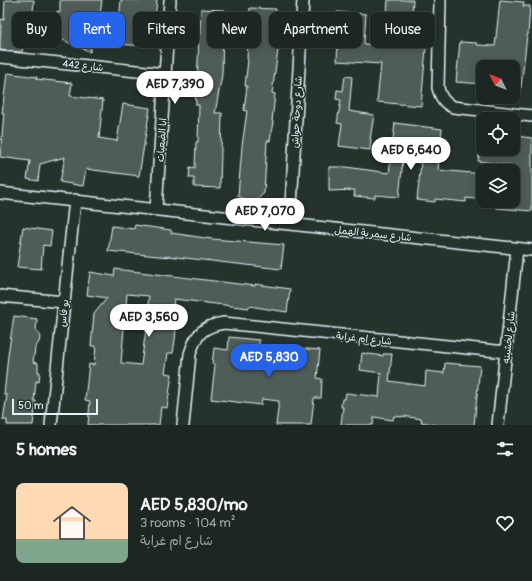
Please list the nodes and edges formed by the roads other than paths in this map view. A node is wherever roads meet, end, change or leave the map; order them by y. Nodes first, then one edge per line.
1 (170, 0) edge
2 (302, 0) edge
3 (440, 0) edge
4 (0, 57) edge
5 (166, 74) junction
6 (532, 116) edge
7 (0, 193) edge
8 (75, 200) junction
9 (156, 209) junction
10 (290, 223) junction
11 (517, 249) junction
12 (532, 250) edge
13 (0, 296) edge
14 (64, 302) junction
15 (506, 352) junction
16 (51, 425) edge
17 (183, 425) edge
18 (498, 425) edge

1 - 5 street, ابا الضعيات
2 - 10 street, شارع دوحة حواش
3 - 6 street
4 - 5 street, شارع 442
5 - 9 street, ابا الضعيات
7 - 8 street, شارع سمرية الهمل
8 - 9 street, شارع سمرية الهمل
8 - 14 street, بو فاس
9 - 10 street, شارع سمرية الهمل
10 - 11 street, شارع سمرية الهمل
11 - 12 street, شارع سمرية الهمل
11 - 15 street, شارع لخشينه
13 - 14 street
14 - 16 street, بو فاس
15 - 17 street, شارع ام غرابة
15 - 18 street, شارع لخشينه

